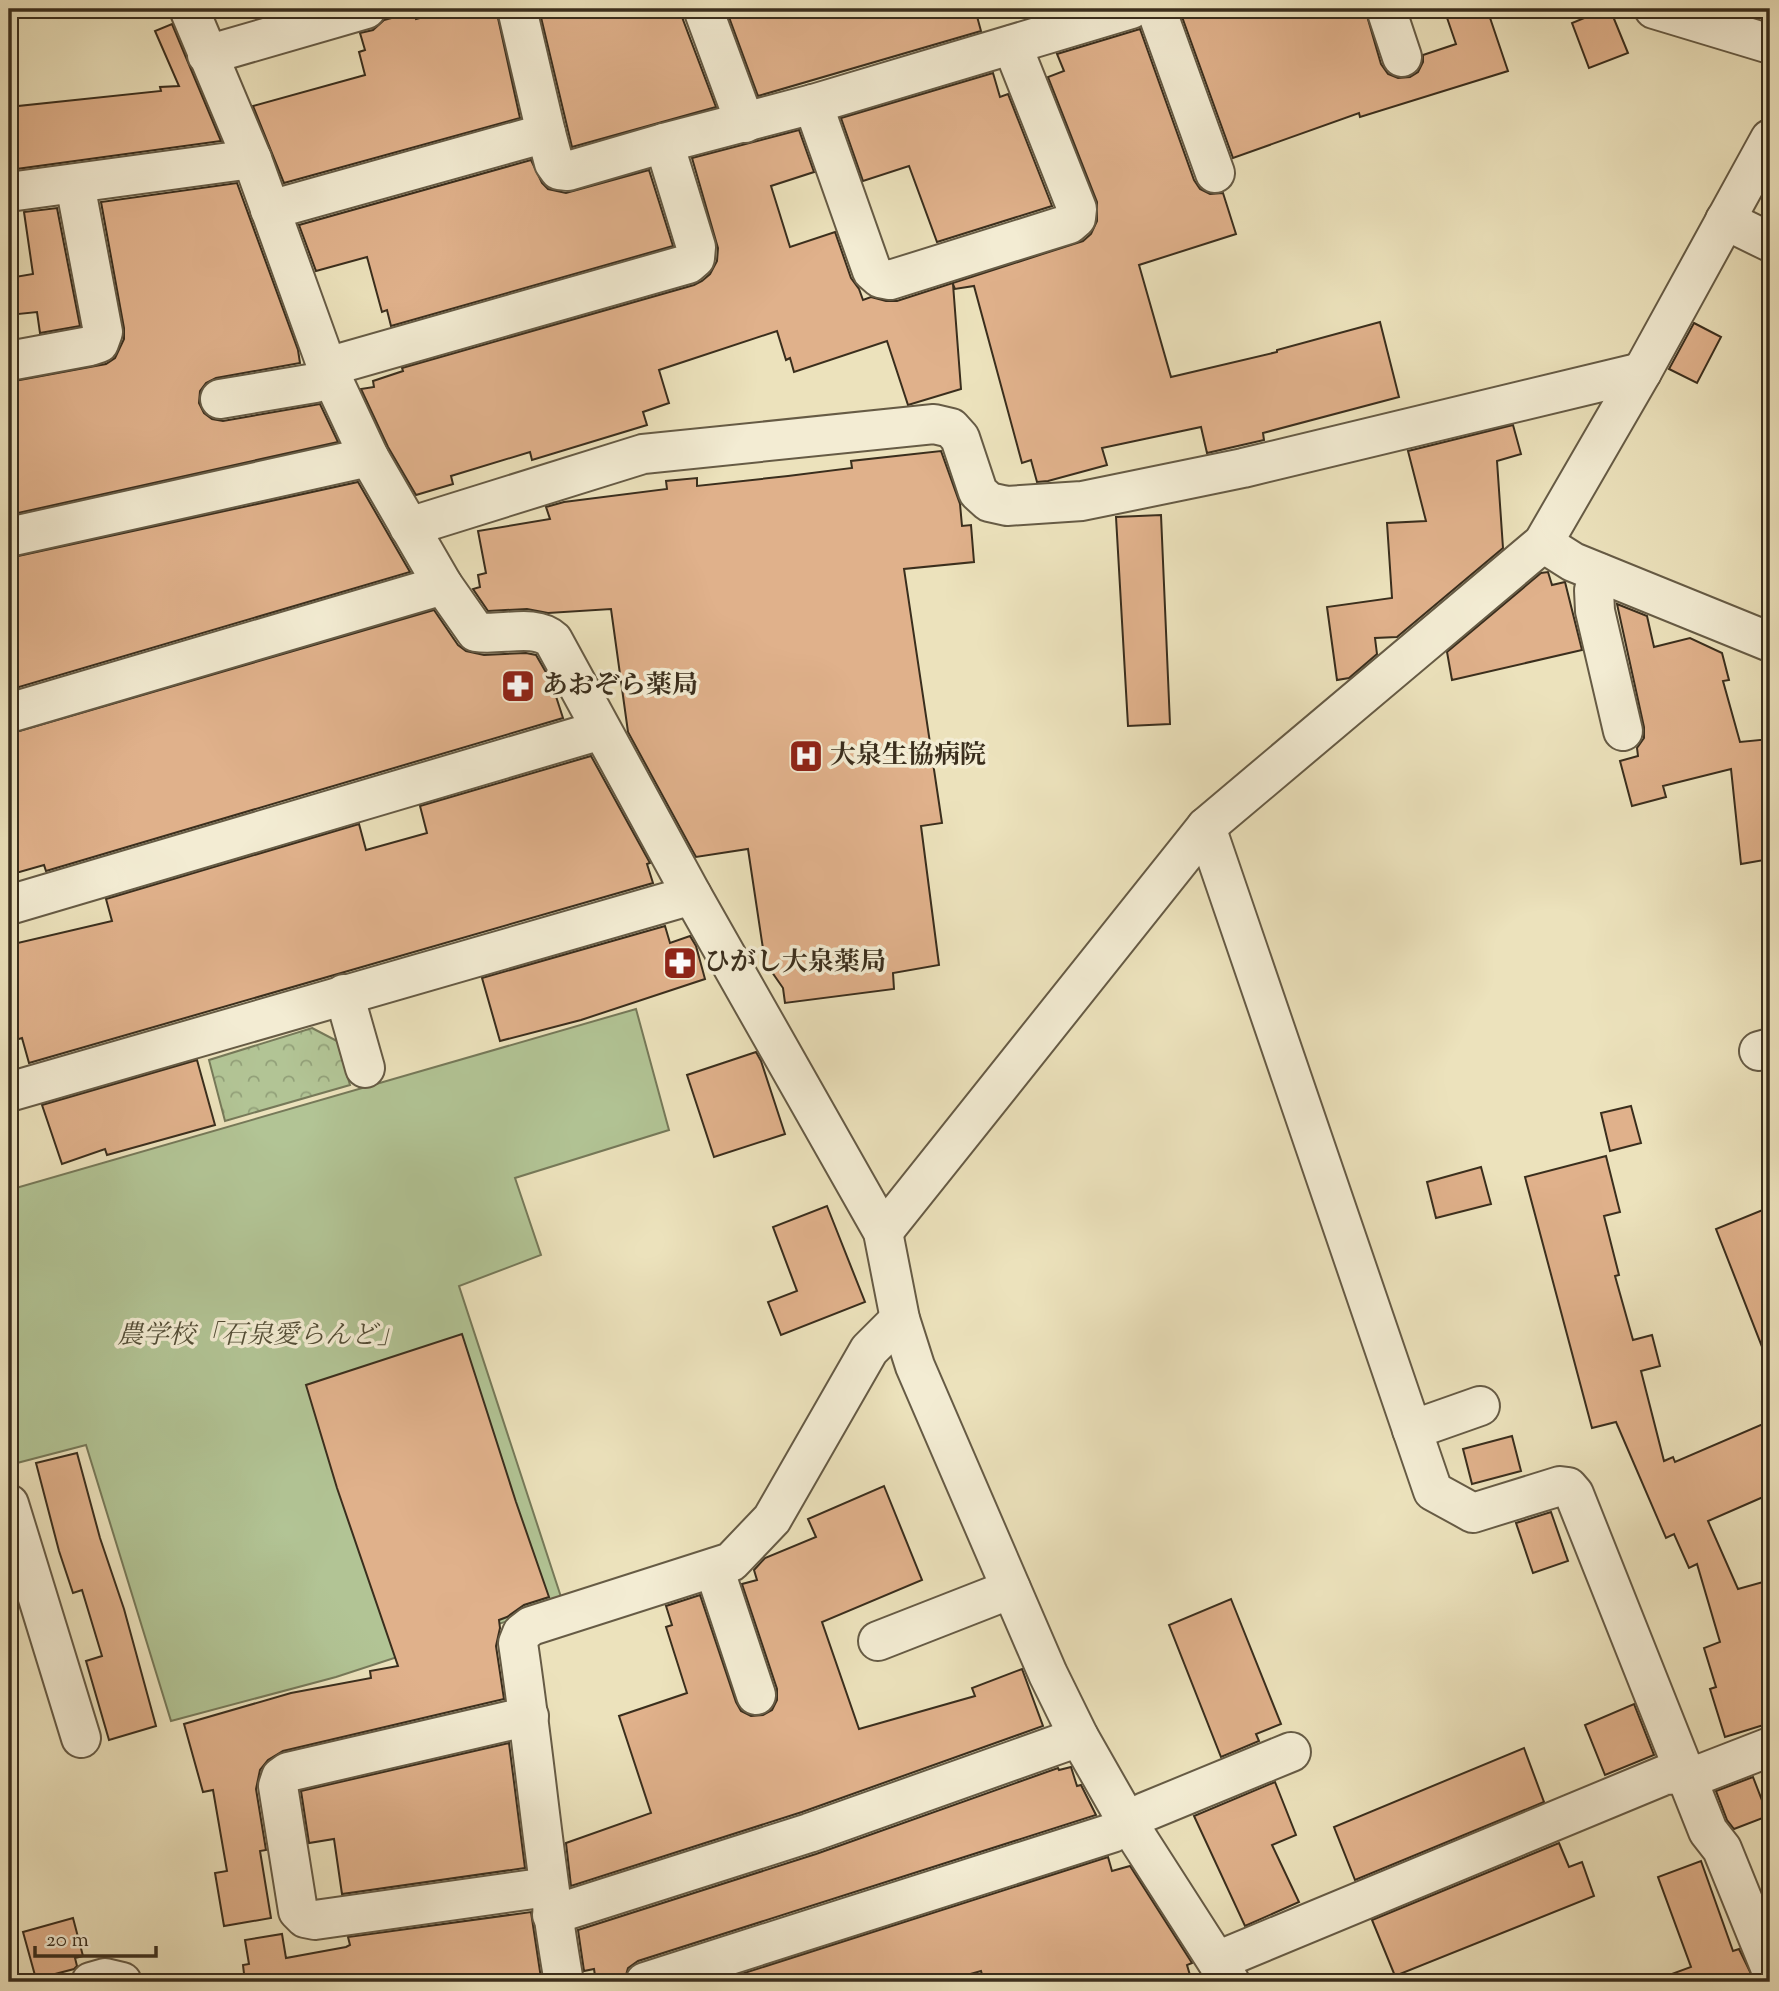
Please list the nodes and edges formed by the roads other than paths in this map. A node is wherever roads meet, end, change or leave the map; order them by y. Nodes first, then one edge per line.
1 (189, 9) edge
2 (366, 9) edge
3 (517, 9) edge
4 (703, 9) edge
5 (1131, 9) edge
6 (1156, 9) edge
7 (1386, 9) edge
8 (1655, 9) edge
9 (290, 19) edge
10 (1770, 44) edge
11 (1012, 45) junction
12 (206, 55) junction
13 (1402, 57) dead end
14 (813, 104) junction
15 (745, 123) junction
16 (546, 133) junction
17 (1770, 139) edge
18 (664, 143) junction
19 (252, 159) junction
20 (1215, 173) dead end
21 (75, 184) junction
22 (9, 192) edge
23 (271, 210) junction
24 (1726, 220) junction
25 (1770, 242) edge
26 (9, 360) edge
27 (329, 371) junction
28 (1642, 372) junction
29 (220, 399) dead end
30 (369, 457) junction
31 (409, 527) junction
32 (9, 537) edge
33 (1543, 543) junction
34 (1599, 573) junction
35 (443, 585) junction
36 (1770, 642) edge
37 (9, 713) edge
38 (601, 730) junction
39 (1623, 731) dead end
40 (1206, 827) junction
41 (692, 895) junction
42 (9, 905) edge
43 (344, 994) junction
44 (365, 1068) dead end
45 (9, 1092) edge
46 (883, 1232) junction
47 (900, 1319) junction
48 (1480, 1406) dead end
49 (1412, 1430) junction
50 (9, 1504) edge
51 (714, 1568) junction
52 (1011, 1589) junction
53 (878, 1641) dead end
54 (756, 1695) dead end
55 (529, 1716) junction
56 (1079, 1737) junction
57 (81, 1738) dead end
58 (1770, 1747) edge
59 (1291, 1752) dead end
60 (1685, 1774) junction
61 (1128, 1823) junction
62 (550, 1901) junction
63 (1770, 1967) edge
64 (1220, 1976) edge
65 (91, 1982) edge
66 (122, 1982) edge
67 (564, 1982) edge
68 (645, 1982) edge

1 - 12 street
2 - 9 street
3 - 16 street
4 - 15 street
5 - 11 street
6 - 20 street
7 - 13 street
8 - 10 street
9 - 12 street
11 - 14 street
11 - 14 street
12 - 19 street
14 - 15 street
15 - 18 street
16 - 18 street
16 - 23 street
17 - 24 street
18 - 27 street
19 - 21 street
19 - 23 street
21 - 22 street
21 - 26 street
23 - 27 street
24 - 25 street
24 - 28 street
27 - 29 street
27 - 30 street
28 - 31 street
28 - 33 street
30 - 31 street
30 - 32 street
31 - 35 street
33 - 34 street
33 - 40 street
34 - 36 street
34 - 39 street
35 - 37 street
35 - 38 street
38 - 41 street
38 - 42 street
40 - 46 street
40 - 49 street
41 - 43 street
41 - 46 street
43 - 44 street
43 - 45 street
46 - 47 street
47 - 51 street
47 - 52 street
48 - 49 street
49 - 60 street
50 - 57 street
51 - 54 street
51 - 55 street
52 - 53 street
52 - 56 street
55 - 62 street
55 - 62 street
56 - 61 street
56 - 62 street
58 - 60 street
59 - 61 street
60 - 63 street
60 - 64 street
61 - 64 street
61 - 68 street
62 - 67 street
65 - 66 street

